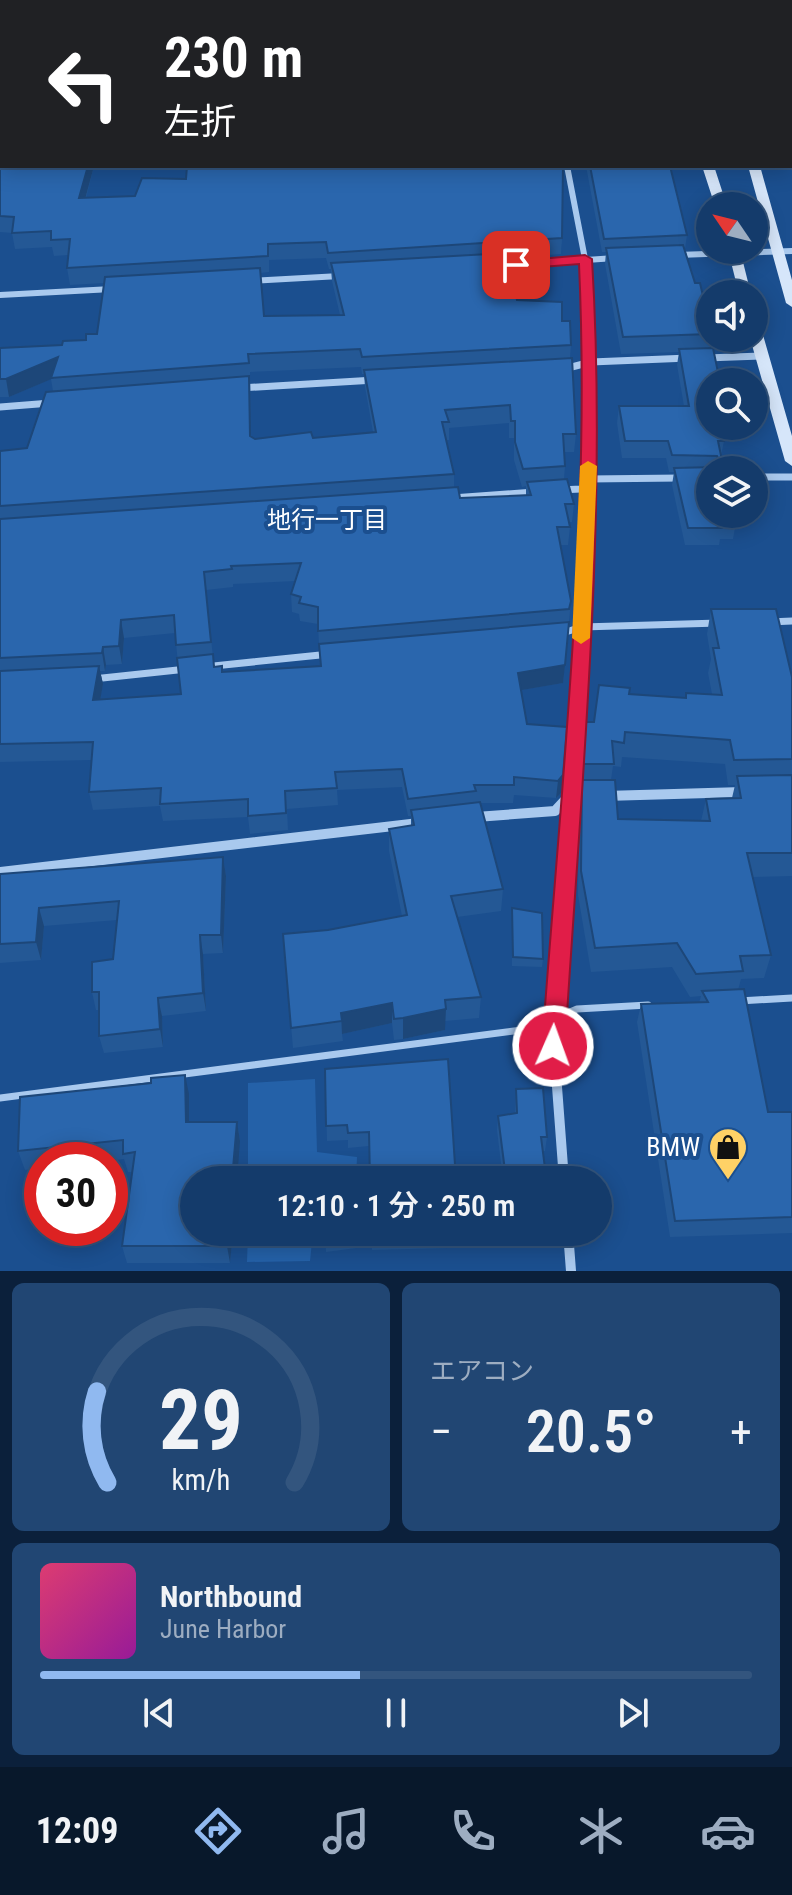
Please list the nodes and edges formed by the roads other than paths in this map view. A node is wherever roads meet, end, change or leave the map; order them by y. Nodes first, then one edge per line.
1 (567, 168) edge
2 (709, 168) edge
3 (755, 168) edge
4 (716, 192) edge
5 (768, 251) edge
6 (776, 251) junction
7 (792, 251) edge
8 (696, 253) edge
9 (673, 255) edge
10 (629, 257) edge
11 (585, 259) junction
12 (484, 267) edge
13 (344, 275) edge
14 (235, 282) edge
15 (125, 288) edge
16 (0, 295) edge
17 (792, 303) edge
18 (760, 352) edge
19 (761, 356) junction
20 (591, 362) junction
21 (561, 369) edge
22 (390, 379) edge
23 (234, 388) edge
24 (63, 402) edge
25 (0, 407) edge
26 (792, 461) edge
27 (768, 477) edge
28 (792, 477) edge
29 (695, 478) edge
30 (588, 479) junction
31 (440, 499) edge
32 (792, 621) edge
33 (762, 622) edge
34 (732, 623) edge
35 (582, 627) junction
36 (554, 634) edge
37 (339, 653) edge
38 (76, 680) edge
39 (762, 792) edge
40 (568, 797) junction
41 (469, 817) edge
42 (438, 821) edge
43 (0, 872) edge
44 (792, 998) edge
45 (731, 1001) edge
46 (654, 1005) edge
47 (552, 1020) junction
48 (0, 1098) edge
49 (563, 1166) edge
50 (569, 1246) edge
51 (571, 1271) edge

1 - 11 street
2 - 4 street
3 - 6 street
5 - 6 street
6 - 7 street
6 - 17 street
8 - 9 street
10 - 11 street
11 - 12 street
11 - 20 street
13 - 14 street
15 - 16 street
18 - 19 street
19 - 20 street
19 - 26 street
20 - 21 street
20 - 30 street
22 - 23 street
24 - 25 street
27 - 28 street
29 - 30 street
30 - 31 street
30 - 35 street
32 - 33 street
34 - 35 street
35 - 36 street
35 - 40 street
37 - 38 street
39 - 40 street
40 - 41 street
40 - 47 street
42 - 43 street
44 - 45 lane
46 - 47 lane
47 - 48 lane
47 - 49 street
50 - 51 street

